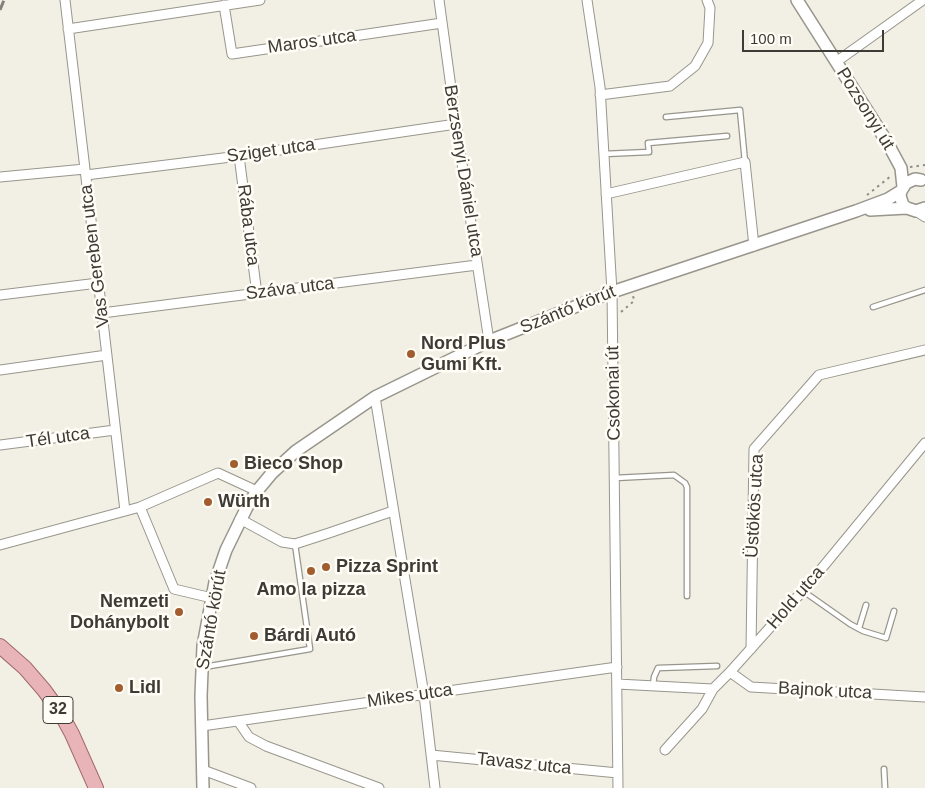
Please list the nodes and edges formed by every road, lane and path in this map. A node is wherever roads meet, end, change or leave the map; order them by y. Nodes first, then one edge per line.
1 (65, 0) edge
2 (260, 0) edge
3 (439, 0) edge
4 (587, 0) edge
5 (708, 0) edge
6 (797, 0) edge
7 (923, 0) edge
8 (224, 6) junction
9 (442, 23) junction
10 (68, 30) junction
11 (836, 62) junction
12 (600, 95) junction
13 (666, 117) dead end
14 (456, 124) junction
15 (727, 136) dead end
16 (604, 154) junction
17 (239, 156) junction
18 (745, 162) junction
19 (925, 165) edge
20 (901, 168) junction
21 (86, 172) junction
22 (0, 177) edge
23 (924, 179) edge
24 (902, 189) junction
25 (606, 194) junction
26 (856, 211) junction
27 (918, 211) edge
28 (754, 246) junction
29 (478, 265) junction
30 (98, 283) junction
31 (631, 286) junction
32 (925, 290) edge
33 (612, 292) junction
34 (257, 294) junction
35 (0, 295) edge
36 (873, 307) dead end
37 (621, 312) dead end
38 (102, 313) junction
39 (489, 342) junction
40 (925, 350) edge
41 (107, 355) junction
42 (0, 370) edge
43 (375, 397) junction
44 (115, 430) junction
45 (925, 443) edge
46 (0, 445) edge
47 (615, 478) junction
48 (257, 491) junction
49 (140, 507) junction
50 (125, 511) junction
51 (394, 511) junction
52 (240, 519) junction
53 (295, 544) junction
54 (0, 545) edge
55 (803, 591) junction
56 (687, 596) dead end
57 (212, 598) junction
58 (866, 606) dead end
59 (894, 611) dead end
60 (859, 628) junction
61 (0, 646) edge
62 (751, 648) junction
63 (717, 666) dead end
64 (202, 667) junction
65 (617, 667) junction
66 (730, 672) junction
67 (617, 684) junction
68 (654, 686) junction
69 (712, 689) junction
70 (424, 694) junction
71 (925, 697) edge
72 (238, 721) junction
73 (202, 726) junction
74 (665, 750) dead end
75 (431, 754) junction
76 (884, 769) dead end
77 (203, 770) junction
78 (618, 773) junction
79 (247, 787) edge
80 (96, 788) edge
81 (203, 788) edge
82 (379, 788) edge
83 (435, 788) edge
84 (618, 788) edge
85 (884, 788) edge

1 - 10 street, Vas Gereben utca
2 - 8 street
3 - 9 street, Berzsenyi Dániel utca
4 - 12 street, Csokonai út
5 - 12 street
6 - 11 street, Pozsonyi út
7 - 11 street
8 - 9 street, Maros utca
8 - 10 street
9 - 14 street, Berzsenyi Dániel utca
10 - 21 street, Vas Gereben utca
11 - 20 street, Pozsonyi út
12 - 16 street, Csokonai út
13 - 18 lane
14 - 17 street, Sziget utca
14 - 29 street, Berzsenyi Dániel utca
15 - 16 lane
16 - 25 street, Csokonai út
17 - 21 street, Sziget utca
17 - 34 street, Rába utca
18 - 25 street
18 - 28 street
19 - 20 path
20 - 23 street, Pozsonyi út
20 - 24 street, Pozsonyi út
21 - 22 street, Sziget utca
21 - 30 street, Vas Gereben utca
23 - 24 street, Szántó körút
24 - 26 street, Szántó körút
24 - 27 street, Pozsonyi út
25 - 33 street, Csokonai út
26 - 27 street, Szántó körút
26 - 28 street, Szántó körút
28 - 31 street, Szántó körút
29 - 34 street, Száva utca
29 - 39 street, Berzsenyi Dániel utca
30 - 35 street
30 - 38 street, Vas Gereben utca
31 - 33 street, Szántó körút
31 - 37 path
32 - 36 lane
33 - 39 street, Szántó körút
33 - 47 street, Csokonai út
34 - 38 street, Száva utca
38 - 41 street, Vas Gereben utca
39 - 43 street, Szántó körút
40 - 62 street, Üstökös utca
41 - 42 street
41 - 44 street, Vas Gereben utca
43 - 48 street, Szántó körút
43 - 51 street
44 - 46 street, Tél utca
44 - 50 street, Vas Gereben utca
45 - 55 street, Hold utca
47 - 56 lane
47 - 65 street, Csokonai út
48 - 49 street
48 - 52 street, Szántó körút
49 - 50 street
49 - 57 street
50 - 54 street
51 - 53 street
51 - 70 street
52 - 53 street
52 - 57 street, Szántó körút
53 - 64 lane
55 - 60 lane
55 - 62 street, Hold utca
57 - 64 street, Szántó körút
58 - 60 lane
59 - 60 lane
61 - 80 main road, 32
62 - 66 street, Hold utca
63 - 68 lane
64 - 73 street, Szántó körút
65 - 67 street, Csokonai út
65 - 70 street, Mikes utca
66 - 69 street, Hold utca
66 - 71 street, Bajnok utca
67 - 68 street
67 - 78 street, Csokonai út
68 - 69 street
69 - 74 street, Hold utca
70 - 72 street, Mikes utca
70 - 75 street
72 - 73 street, Mikes utca
72 - 82 street
73 - 77 street, Szántó körút
75 - 78 street, Tavasz utca
75 - 83 street
76 - 85 lane
77 - 79 street
77 - 81 street, Szántó körút
78 - 84 street, Csokonai út

